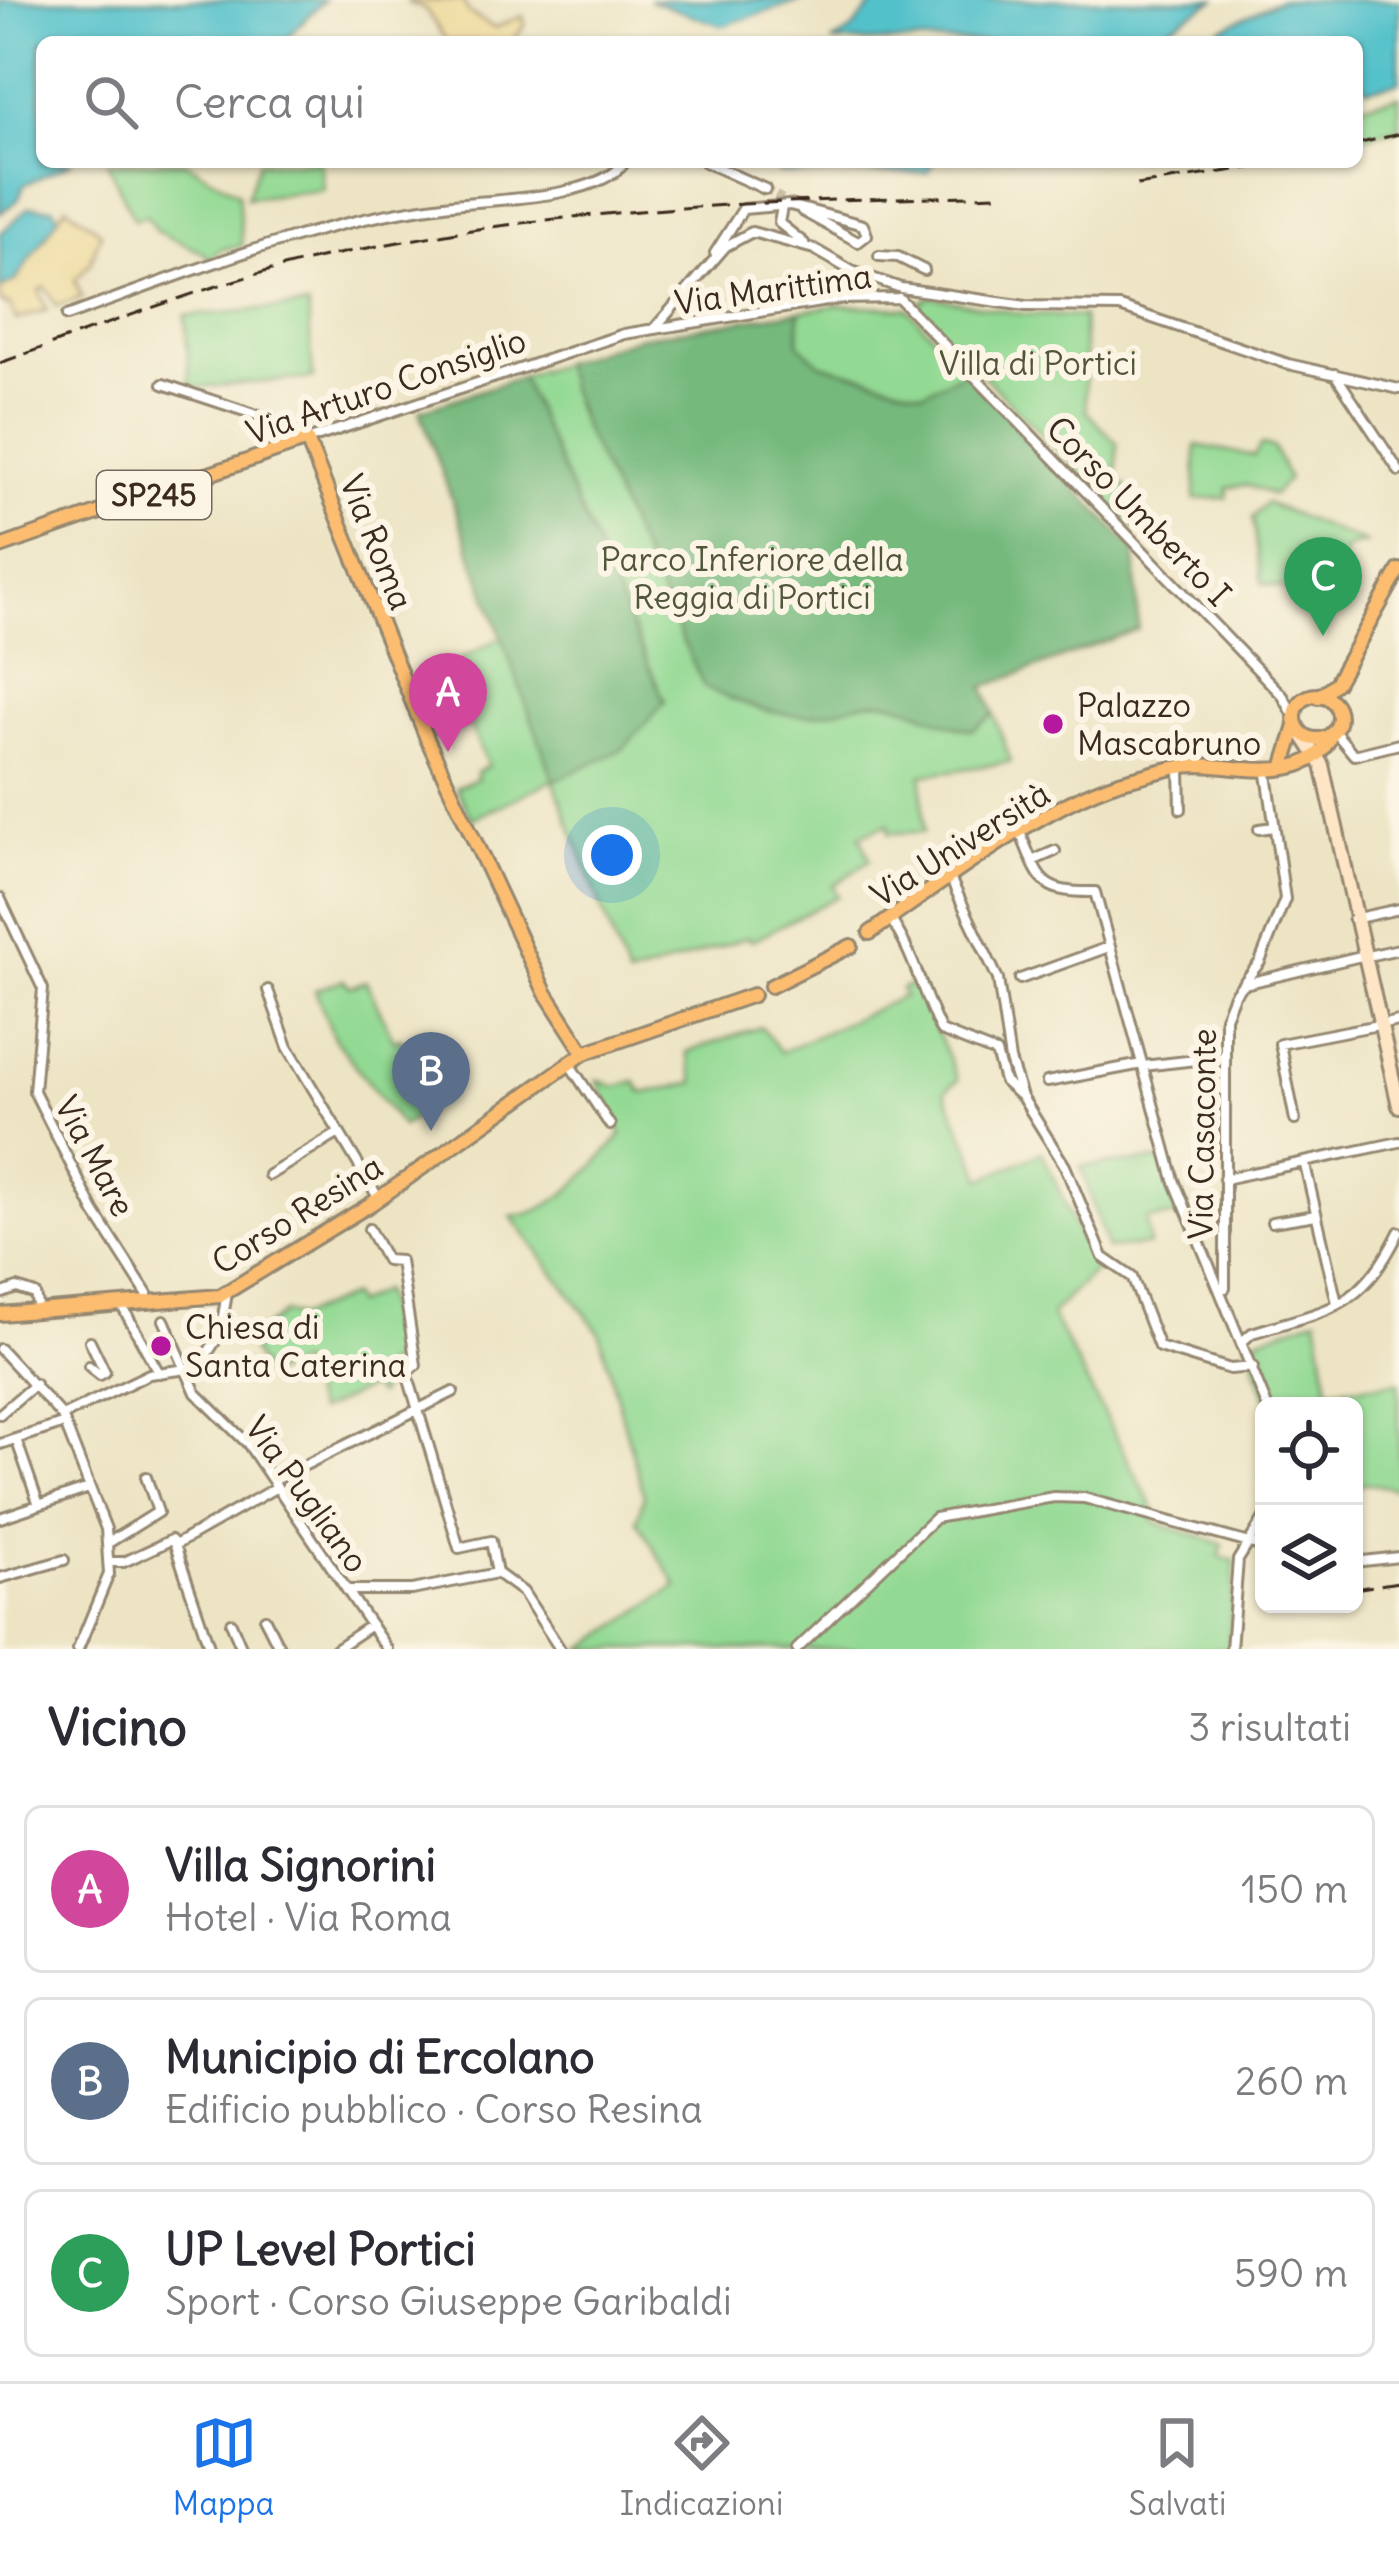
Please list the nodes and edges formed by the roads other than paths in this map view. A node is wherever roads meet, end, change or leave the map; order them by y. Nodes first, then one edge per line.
1 (619, 168) edge
2 (718, 168) edge
3 (765, 189) tunnel mouth
4 (790, 206) junction
5 (802, 211) tunnel mouth
6 (790, 238) junction
7 (879, 256) dead end
8 (924, 270) dead end
9 (694, 284) junction
10 (907, 295) junction
11 (674, 308) junction
12 (67, 316) dead end
13 (674, 328) junction
14 (654, 329) junction
15 (1335, 373) junction
16 (163, 384) dead end
17 (1399, 389) edge
18 (306, 441) junction
19 (1399, 471) edge
20 (0, 547) edge
21 (1399, 570) edge
22 (1336, 683) junction
23 (1318, 697) junction
24 (1333, 703) junction
25 (1297, 718) junction
26 (1333, 733) junction
27 (1399, 744) edge
28 (1318, 756) junction
29 (1284, 765) junction
30 (1180, 769) junction
31 (1267, 774) junction
32 (1181, 809) dead end
33 (1274, 827) junction
34 (1259, 829) dead end
35 (1019, 831) junction
36 (1054, 851) dead end
37 (1032, 861) junction
38 (950, 878) junction
39 (0, 898) edge
40 (1399, 909) edge
41 (890, 918) junction
42 (1353, 919) junction
43 (870, 933) dead end
44 (850, 946) dead end
45 (1109, 946) junction
46 (1399, 949) edge
47 (1361, 957) junction
48 (1020, 979) dead end
49 (1242, 984) junction
50 (771, 986) dead end
51 (268, 990) dead end
52 (753, 995) dead end
53 (1399, 1021) edge
54 (1379, 1025) junction
55 (584, 1053) junction
56 (1222, 1057) junction
57 (569, 1065) junction
58 (1143, 1065) junction
59 (1047, 1082) dead end
60 (1022, 1097) junction
61 (1399, 1106) edge
62 (1295, 1120) dead end
63 (610, 1125) dead end
64 (339, 1133) junction
65 (1399, 1142) edge
66 (1306, 1165) junction
67 (269, 1174) dead end
68 (1224, 1179) junction
69 (379, 1199) junction
70 (1316, 1215) junction
71 (1272, 1222) dead end
72 (369, 1229) dead end
73 (1399, 1232) edge
74 (227, 1292) junction
75 (0, 1294) edge
76 (147, 1294) dead end
77 (1226, 1295) junction
78 (1337, 1303) junction
79 (122, 1306) junction
80 (39, 1312) junction
81 (0, 1314) edge
82 (164, 1320) dead end
83 (1244, 1340) junction
84 (90, 1341) dead end
85 (0, 1348) edge
86 (89, 1366) dead end
87 (1253, 1367) junction
88 (188, 1369) junction
89 (159, 1372) junction
90 (107, 1382) junction
91 (35, 1383) junction
92 (453, 1392) dead end
93 (1264, 1397) edge
94 (418, 1409) junction
95 (0, 1414) edge
96 (64, 1419) junction
97 (16, 1439) junction
98 (0, 1444) edge
99 (146, 1478) dead end
100 (275, 1484) junction
101 (89, 1488) junction
102 (39, 1505) junction
103 (0, 1518) edge
104 (1255, 1530) edge
105 (1246, 1542) junction
106 (108, 1543) junction
107 (1255, 1544) edge
108 (175, 1545) junction
109 (1399, 1557) edge
110 (64, 1560) dead end
111 (1363, 1561) edge
112 (109, 1562) junction
113 (497, 1573) junction
114 (0, 1578) edge
115 (347, 1590) junction
116 (265, 1619) dead end
117 (231, 1624) dead end
118 (371, 1625) junction
119 (78, 1649) edge
120 (210, 1649) edge
121 (242, 1649) edge
122 (280, 1649) edge
123 (335, 1649) edge
124 (387, 1649) edge
125 (560, 1649) edge
126 (797, 1649) edge
127 (1231, 1649) edge

1 - 12 street
2 - 3 street
4 - 5 street
4 - 6 street
4 - 9 street
6 - 9 street
6 - 10 street
7 - 8 street
9 - 11 street
10 - 13 street, Via Marittima
10 - 15 street
10 - 25 street, Corso Umberto I
11 - 13 street
11 - 14 street
13 - 14 street, Via Marittima
14 - 18 street, Via Arturo Consiglio
15 - 17 street
15 - 19 street
16 - 18 street
18 - 20 main road, Via Arturo Consiglio / SP245
18 - 55 main road, Via Roma
21 - 22 main road
22 - 23 main road
22 - 24 main road
23 - 24 main road
23 - 25 main road
24 - 26 main road
25 - 26 main road
25 - 28 street
25 - 29 main road
26 - 27 street
26 - 28 main road
28 - 29 main road
28 - 42 street
29 - 31 main road
30 - 31 main road, Via Università
30 - 32 street
30 - 35 main road, Via Università
31 - 33 street, Via Casaconte
33 - 34 street
33 - 49 street, Via Casaconte
35 - 37 street
35 - 38 main road, Via Università
36 - 37 street
37 - 45 street
38 - 41 main road, Via Università
38 - 60 street
39 - 76 street, Via Mare
40 - 42 street
41 - 43 main road, Via Università
41 - 60 street
42 - 47 street
44 - 50 main road, Via Università
45 - 48 street
45 - 58 street
46 - 47 street
47 - 49 street
47 - 54 street
49 - 56 street, Via Casaconte
51 - 64 street
52 - 55 main road
53 - 54 street
54 - 61 street
54 - 62 street
55 - 57 main road, Corso Resina
56 - 58 street
56 - 68 street, Via Casaconte
57 - 63 street
57 - 69 main road, Corso Resina
58 - 59 street
58 - 77 street
60 - 87 street
64 - 67 street
64 - 69 street
65 - 66 street
66 - 68 street
66 - 70 street
68 - 77 street, Via Casaconte
69 - 74 main road, Corso Resina
70 - 71 street
70 - 78 street
72 - 94 street
73 - 78 street
74 - 79 main road, Corso Resina
74 - 88 street
75 - 80 street
77 - 83 street
78 - 83 street
79 - 80 main road, Corso Resina
79 - 89 street
80 - 81 main road, Corso Resina
82 - 88 street, Via Pugliano
83 - 87 street
84 - 90 street
85 - 91 street
86 - 90 street
87 - 93 street
88 - 89 street
88 - 100 street, Via Pugliano
89 - 90 street
90 - 96 street
91 - 95 street
91 - 96 street
92 - 94 street
94 - 100 street
94 - 113 street
96 - 97 street
96 - 101 street
97 - 98 street
97 - 102 street
99 - 106 street
100 - 108 street
100 - 115 street, Via Pugliano
101 - 102 street
101 - 106 street
102 - 103 street
104 - 105 street
105 - 107 street
105 - 126 street
105 - 127 street
106 - 112 street
108 - 112 street
108 - 120 street
109 - 111 street
110 - 114 street
112 - 119 street
113 - 115 street
113 - 125 street
115 - 118 street, Via Pugliano
116 - 122 street
117 - 121 street
118 - 123 street
118 - 124 street, Via Pugliano

